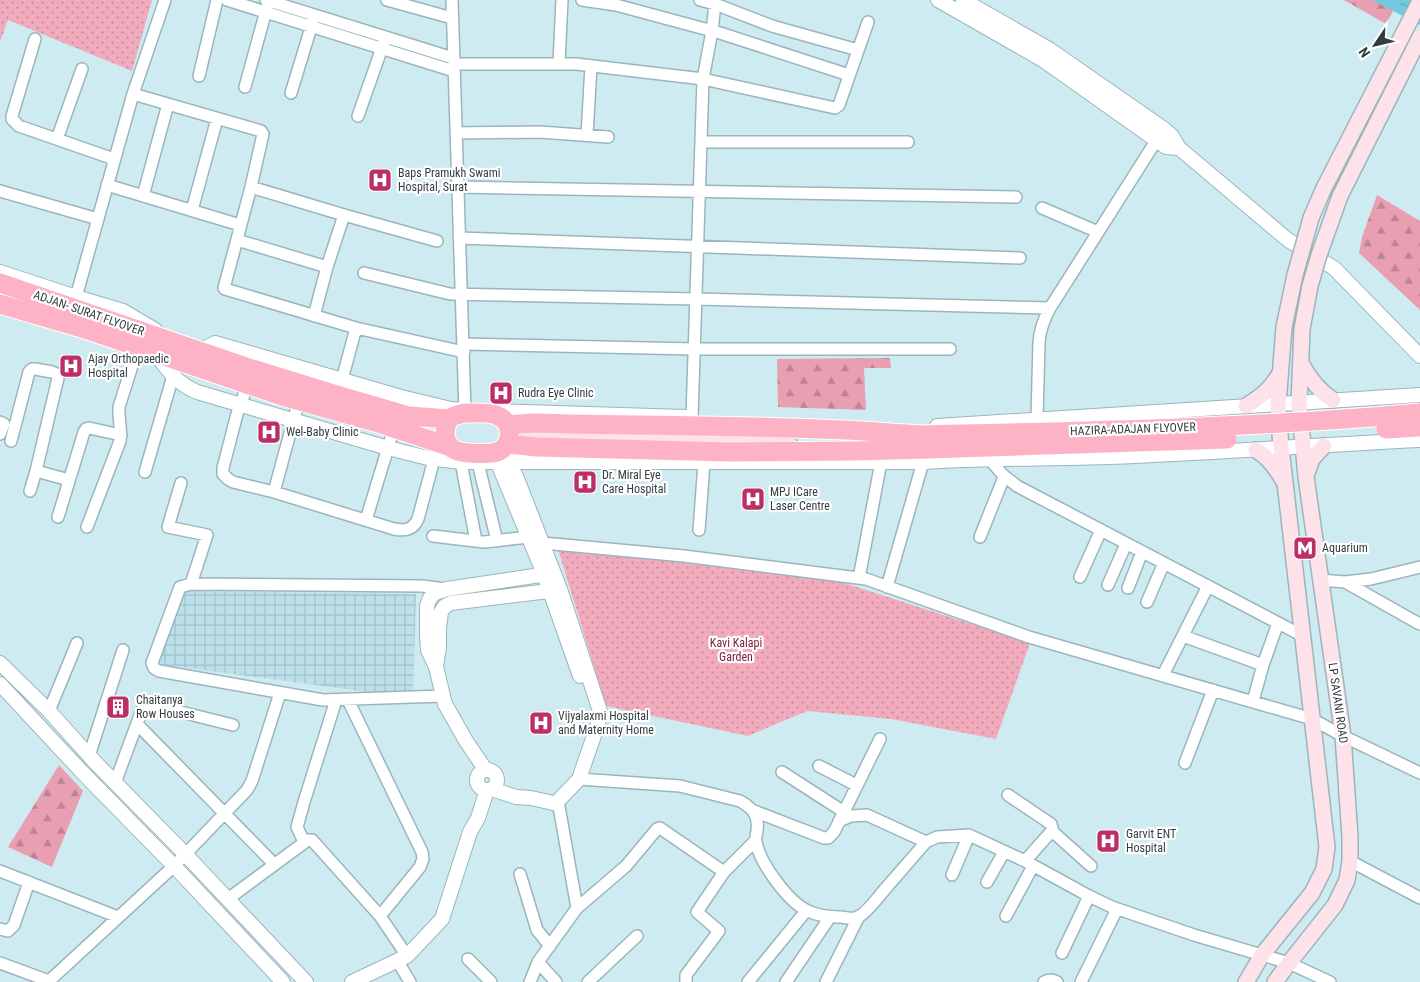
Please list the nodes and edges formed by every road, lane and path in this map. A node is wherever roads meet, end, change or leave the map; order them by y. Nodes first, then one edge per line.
1 (165, 0) edge
2 (217, 0) edge
3 (227, 0) edge
4 (267, 0) edge
5 (387, 0) edge
6 (452, 0) edge
7 (562, 0) edge
8 (582, 0) edge
9 (700, 0) edge
10 (938, 0) edge
11 (963, 0) edge
12 (1420, 1) edge
13 (294, 4) edge
14 (715, 4) junction
15 (265, 12) junction
16 (315, 15) junction
17 (452, 18) junction
18 (868, 22) dead end
19 (311, 27) junction
20 (712, 32) junction
21 (1420, 37) edge
22 (35, 39) dead end
23 (383, 43) junction
24 (858, 50) junction
25 (454, 64) junction
26 (559, 64) junction
27 (591, 66) junction
28 (82, 69) dead end
29 (849, 75) junction
30 (199, 76) dead end
31 (703, 79) junction
32 (245, 87) dead end
33 (291, 93) dead end
34 (133, 94) junction
35 (168, 104) junction
36 (358, 116) dead end
37 (217, 119) junction
38 (1164, 129) junction
39 (456, 133) junction
40 (587, 135) junction
41 (608, 137) dead end
42 (57, 139) junction
43 (1156, 141) junction
44 (701, 142) junction
45 (908, 142) dead end
46 (1179, 148) junction
47 (114, 159) junction
48 (108, 184) junction
49 (251, 187) junction
50 (457, 188) junction
51 (0, 191) edge
52 (700, 191) junction
53 (144, 196) junction
54 (1016, 197) dead end
55 (1042, 208) dead end
56 (192, 210) junction
57 (344, 215) junction
58 (98, 218) junction
59 (240, 225) junction
60 (1098, 232) junction
61 (459, 238) junction
62 (237, 240) junction
63 (437, 241) dead end
64 (698, 247) junction
65 (1020, 258) dead end
66 (328, 267) junction
67 (0, 272) edge
68 (364, 273) dead end
69 (0, 284) edge
70 (461, 295) junction
71 (76, 297) junction
72 (696, 299) junction
73 (0, 304) edge
74 (1050, 308) junction
75 (314, 316) junction
76 (356, 328) junction
77 (178, 343) junction
78 (464, 348) junction
79 (146, 349) junction
80 (950, 349) dead end
81 (694, 350) junction
82 (1420, 356) edge
83 (1300, 363) junction
84 (1280, 372) junction
85 (173, 376) junction
86 (248, 384) junction
87 (340, 387) junction
88 (1420, 395) edge
89 (299, 400) junction
90 (1333, 400) junction
91 (1299, 402) junction
92 (1278, 404) junction
93 (241, 405) junction
94 (1246, 406) junction
95 (397, 412) junction
96 (1420, 413) edge
97 (460, 414) junction
98 (692, 417) junction
99 (294, 420) junction
100 (1037, 420) junction
101 (0, 422) edge
102 (511, 424) junction
103 (1420, 427) edge
104 (0, 434) edge
105 (121, 435) junction
106 (1420, 440) edge
107 (12, 441) dead end
108 (1324, 446) junction
109 (1303, 447) junction
110 (388, 448) junction
111 (1281, 448) junction
112 (924, 449) junction
113 (1256, 450) junction
114 (446, 453) junction
115 (500, 454) junction
116 (990, 460) junction
117 (881, 462) junction
118 (704, 463) junction
119 (36, 471) junction
120 (145, 472) dead end
121 (1004, 476) junction
122 (1306, 478) junction
123 (69, 480) junction
124 (182, 482) dead end
125 (1286, 486) junction
126 (30, 491) dead end
127 (274, 492) junction
128 (58, 517) dead end
129 (366, 520) junction
130 (87, 527) dead end
131 (699, 530) dead end
132 (1101, 530) junction
133 (433, 536) dead end
134 (980, 536) dead end
135 (529, 537) junction
136 (476, 541) junction
137 (498, 541) junction
138 (543, 543) junction
139 (1126, 544) junction
140 (1142, 552) junction
141 (1164, 563) junction
142 (1420, 567) edge
143 (549, 574) junction
144 (1080, 577) dead end
145 (860, 578) junction
146 (1320, 580) junction
147 (1345, 582) junction
148 (191, 584) junction
149 (1108, 585) dead end
150 (1208, 586) junction
151 (887, 587) junction
152 (1128, 588) dead end
153 (445, 589) junction
154 (555, 590) junction
155 (1147, 602) dead end
156 (1278, 623) junction
157 (1420, 624) edge
158 (1183, 636) junction
159 (1303, 636) junction
160 (76, 643) dead end
161 (123, 650) dead end
162 (0, 663) edge
163 (1264, 665) junction
164 (436, 668) junction
165 (1163, 675) junction
166 (0, 686) edge
167 (1213, 690) junction
168 (280, 693) junction
169 (442, 696) junction
170 (342, 700) junction
171 (1253, 701) junction
172 (49, 711) junction
173 (1312, 719) junction
174 (137, 724) junction
175 (233, 725) dead end
176 (1343, 736) junction
177 (880, 739) dead end
178 (89, 756) junction
179 (1185, 763) dead end
180 (819, 766) dead end
181 (782, 772) dead end
182 (1420, 773) edge
183 (579, 779) junction
184 (115, 783) junction
185 (856, 786) junction
186 (489, 787) junction
187 (1008, 795) dead end
188 (558, 801) junction
189 (754, 811) junction
190 (225, 814) junction
191 (842, 816) junction
192 (1054, 832) junction
193 (969, 835) junction
194 (755, 841) junction
195 (304, 842) junction
196 (926, 842) junction
197 (1004, 852) junction
198 (186, 855) junction
199 (1350, 860) junction
200 (274, 864) junction
201 (1029, 864) junction
202 (174, 866) junction
203 (1091, 866) dead end
204 (0, 871) edge
205 (724, 872) junction
206 (520, 874) dead end
207 (952, 875) dead end
208 (29, 882) junction
209 (987, 882) dead end
210 (1089, 896) junction
211 (1420, 898) edge
212 (228, 899) junction
213 (577, 908) junction
214 (1117, 909) junction
215 (806, 910) junction
216 (380, 916) junction
217 (859, 916) junction
218 (1006, 916) dead end
219 (118, 917) junction
220 (830, 917) junction
221 (0, 929) edge
222 (637, 936) dead end
223 (550, 946) junction
224 (1062, 952) dead end
225 (1262, 955) junction
226 (402, 958) junction
227 (468, 959) dead end
228 (538, 962) junction
229 (0, 963) edge
230 (1289, 963) junction
231 (48, 982) edge
232 (283, 982) edge
233 (306, 982) edge
234 (352, 982) edge
235 (410, 982) edge
236 (491, 982) edge
237 (530, 982) edge
238 (556, 982) edge
239 (588, 982) edge
240 (686, 982) edge
241 (748, 982) edge
242 (786, 982) edge
243 (826, 982) edge
244 (1044, 982) edge
245 (1057, 982) edge
246 (1081, 982) edge
247 (1246, 982) edge
248 (1276, 982) edge
249 (1330, 982) edge

1 - 34 street
2 - 30 street
3 - 15 street
4 - 13 street
4 - 15 street
5 - 17 street
6 - 17 street
7 - 26 street
8 - 20 street
9 - 14 street
10 - 43 street
11 - 38 street
12 - 84 main road, bridge
13 - 16 street
14 - 20 street
14 - 24 street
15 - 19 street
15 - 32 street
16 - 19 street
16 - 23 street
17 - 25 street
18 - 24 street
19 - 23 street
19 - 33 street
20 - 29 street
20 - 31 street
21 - 83 main road, LP SAVANI ROAD, bridge
22 - 42 street
23 - 25 street
23 - 36 street
24 - 29 street
25 - 26 street
25 - 39 street
26 - 27 street
27 - 31 street
27 - 40 street
28 - 42 street
29 - 31 street
31 - 44 street
34 - 35 street
34 - 47 street
35 - 37 street
35 - 53 street
37 - 49 street
37 - 56 street
38 - 43 street
38 - 46 street
39 - 40 street
39 - 50 street
40 - 41 street
42 - 47 street
43 - 46 street
43 - 60 street
44 - 45 street
44 - 52 street
46 - 82 street
47 - 48 street
48 - 53 street
48 - 58 street
49 - 57 street
49 - 59 street
50 - 52 street
50 - 61 street
51 - 58 street
52 - 54 street
52 - 64 street
53 - 56 street
55 - 60 street
56 - 59 street
57 - 63 street
57 - 66 street
58 - 71 street
59 - 62 street
60 - 74 street
61 - 64 street
61 - 70 street
62 - 66 street
62 - 75 street
64 - 65 street
64 - 72 street
66 - 75 street
67 - 71 street
68 - 70 street
69 - 77 highway, ADJAN- SURAT FLYOVER
70 - 72 street
70 - 78 street
71 - 77 street
72 - 74 street
72 - 81 street
73 - 79 highway
74 - 100 street
75 - 76 street
76 - 78 street
76 - 87 street
77 - 87 highway, ADJAN- SURAT FLYOVER
78 - 81 street
78 - 97 street
79 - 85 street
79 - 86 highway
79 - 105 street
80 - 81 street
81 - 98 street
83 - 90 main road
83 - 91 main road, LP SAVANI ROAD
84 - 92 main road
84 - 94 main road
85 - 93 street
85 - 120 street
86 - 89 highway
86 - 93 street
87 - 95 highway, ADJAN- SURAT FLYOVER
88 - 90 street
89 - 95 highway
89 - 99 street
90 - 91 street
91 - 92 street
91 - 109 main road, LP SAVANI ROAD
92 - 94 street
92 - 111 main road
93 - 99 street
93 - 127 street
94 - 100 street
95 - 97 highway
95 - 110 street
95 - 114 highway, HAZIRA-ADAJAN FLYOVER
96 - 112 highway, HAZIRA-ADAJAN FLYOVER, bridge
97 - 98 street
97 - 102 highway
97 - 114 highway
98 - 100 street
99 - 110 street
99 - 127 street
101 - 104 street
102 - 112 highway, HAZIRA-ADAJAN FLYOVER
102 - 115 highway
103 - 112 highway, HAZIRA-ADAJAN FLYOVER, bridge
105 - 123 street
105 - 130 street
106 - 108 street
107 - 119 street
108 - 109 street
108 - 122 main road
109 - 111 street
109 - 122 main road, LP SAVANI ROAD
110 - 114 street
110 - 129 street
111 - 113 street
111 - 125 main road
112 - 115 highway, HAZIRA-ADAJAN FLYOVER
112 - 116 street
112 - 117 street
112 - 151 street
113 - 116 street
113 - 125 main road
114 - 115 highway, HAZIRA-ADAJAN FLYOVER
114 - 129 street
114 - 136 street
115 - 118 street
115 - 135 street
115 - 137 street
115 - 138 street
116 - 121 street
117 - 118 street
117 - 145 street
118 - 131 street
119 - 123 street
119 - 126 street
121 - 132 street
121 - 134 street
122 - 146 main road, LP SAVANI ROAD
123 - 128 street
124 - 148 street
125 - 159 main road
127 - 129 street
132 - 139 street
132 - 144 street
133 - 136 street
135 - 137 street
135 - 143 street
136 - 137 street
138 - 143 street
138 - 145 street
139 - 140 street
139 - 149 street
140 - 141 street
140 - 152 street
141 - 150 street
141 - 155 street
142 - 147 street
143 - 153 street
143 - 154 street
145 - 151 street
146 - 147 street
146 - 176 main road, LP SAVANI ROAD
147 - 157 street
148 - 153 street
148 - 168 street
150 - 156 street
150 - 158 street
151 - 165 street
153 - 164 street
154 - 164 street
154 - 183 street
156 - 159 street
156 - 163 street
158 - 163 street
158 - 165 street
159 - 173 main road
160 - 172 street
161 - 178 street
162 - 172 street
163 - 171 street
164 - 169 street
165 - 167 street
166 - 202 street
167 - 171 street
167 - 179 street
168 - 170 street
168 - 190 street
169 - 170 street
169 - 186 street
170 - 195 street
170 - 216 street
171 - 173 street
172 - 178 street
173 - 176 street
173 - 225 main road
174 - 175 street
174 - 184 street
174 - 190 street
176 - 182 street
176 - 199 main road, LP SAVANI ROAD
177 - 185 street
178 - 184 street
180 - 185 street
181 - 191 street
183 - 188 street
183 - 189 street
184 - 198 street
185 - 191 street
186 - 188 street
186 - 226 street
187 - 192 street
188 - 213 street
189 - 191 street
189 - 194 street
190 - 198 street
190 - 200 street
191 - 196 street
192 - 201 street
192 - 203 street
193 - 196 street
193 - 197 street
193 - 207 street
194 - 205 street
194 - 215 street
195 - 200 street
195 - 216 street
196 - 217 street
197 - 201 street
197 - 209 street
198 - 202 street
198 - 212 street
199 - 211 street
199 - 230 main road, LP SAVANI ROAD
200 - 212 street
201 - 210 street
201 - 218 street
202 - 219 street
202 - 232 street
204 - 208 street
205 - 213 street
205 - 240 street
206 - 223 street
208 - 219 street
208 - 221 street
210 - 214 street
210 - 224 street
212 - 233 street
213 - 223 street
214 - 225 street
214 - 246 street
215 - 220 street
215 - 241 street
216 - 226 street
217 - 220 street
217 - 243 street
219 - 231 street
220 - 242 street
222 - 239 street
223 - 228 street
225 - 230 street
225 - 247 main road
226 - 234 street
226 - 235 street
227 - 236 street
228 - 237 street
228 - 238 street
229 - 231 street
230 - 248 main road, LP SAVANI ROAD
230 - 249 street
244 - 245 street

